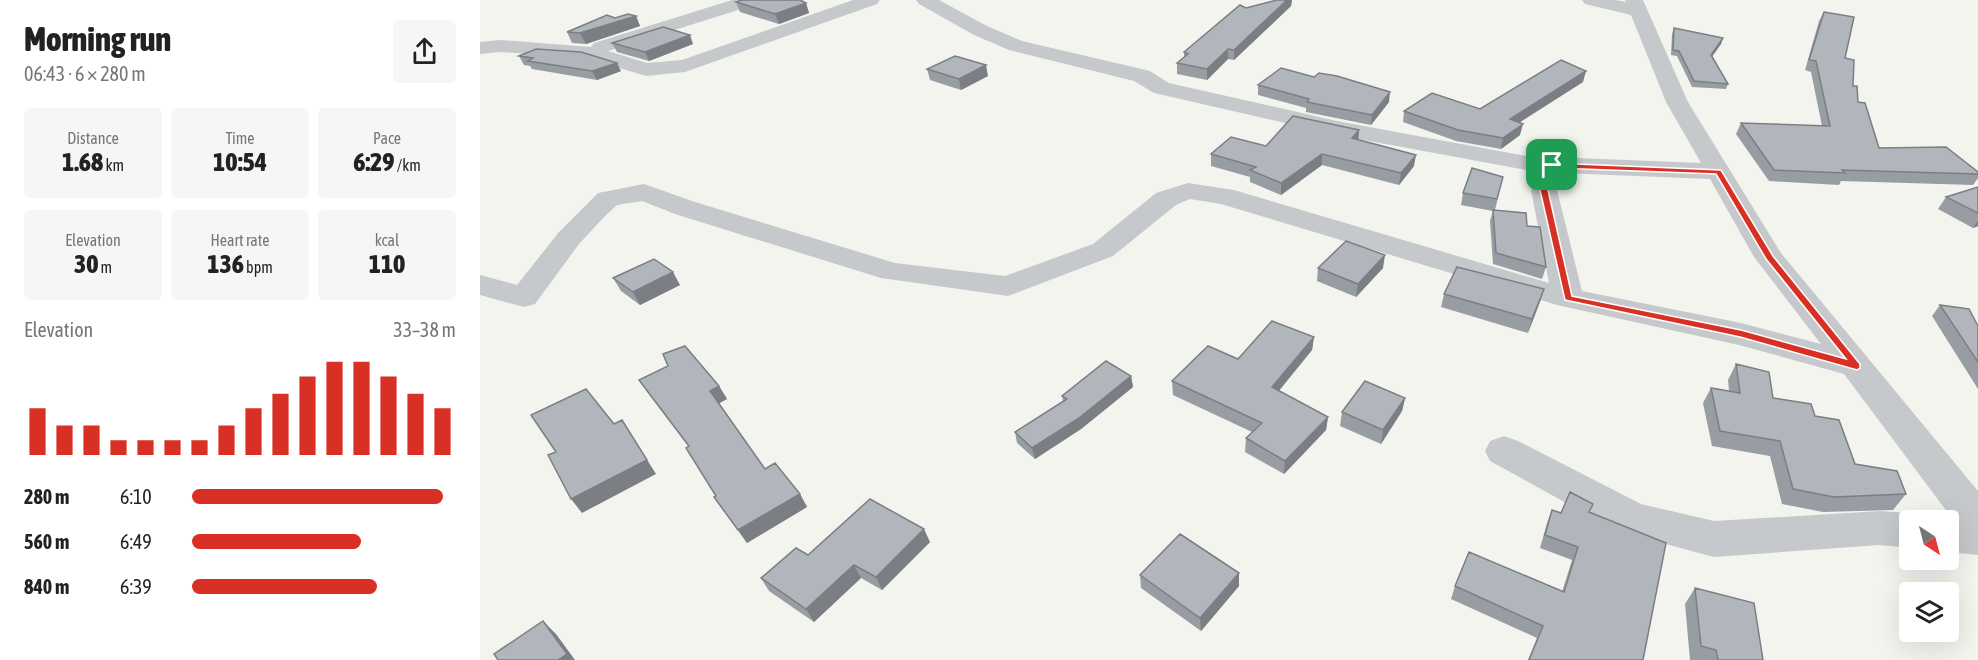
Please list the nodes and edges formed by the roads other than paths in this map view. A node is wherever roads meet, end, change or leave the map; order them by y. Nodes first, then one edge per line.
1 (751, 0) edge
2 (871, 0) edge
3 (925, 0) edge
4 (1591, 0) edge
5 (1637, 5) edge
6 (480, 48) edge
7 (588, 52) junction
8 (1552, 165) junction
9 (1719, 172) junction
10 (480, 285) edge
11 (1568, 298) junction
12 (1857, 366) junction
13 (1504, 451) dead end
14 (1978, 520) edge
15 (1899, 530) edge
16 (1959, 535) edge
17 (1978, 537) edge

1 - 7 street
2 - 7 street
3 - 8 street
4 - 5 street
5 - 9 street
6 - 7 street
8 - 9 street
8 - 11 street
9 - 12 street
10 - 11 street
11 - 12 street
12 - 14 street
13 - 15 street
16 - 17 street

